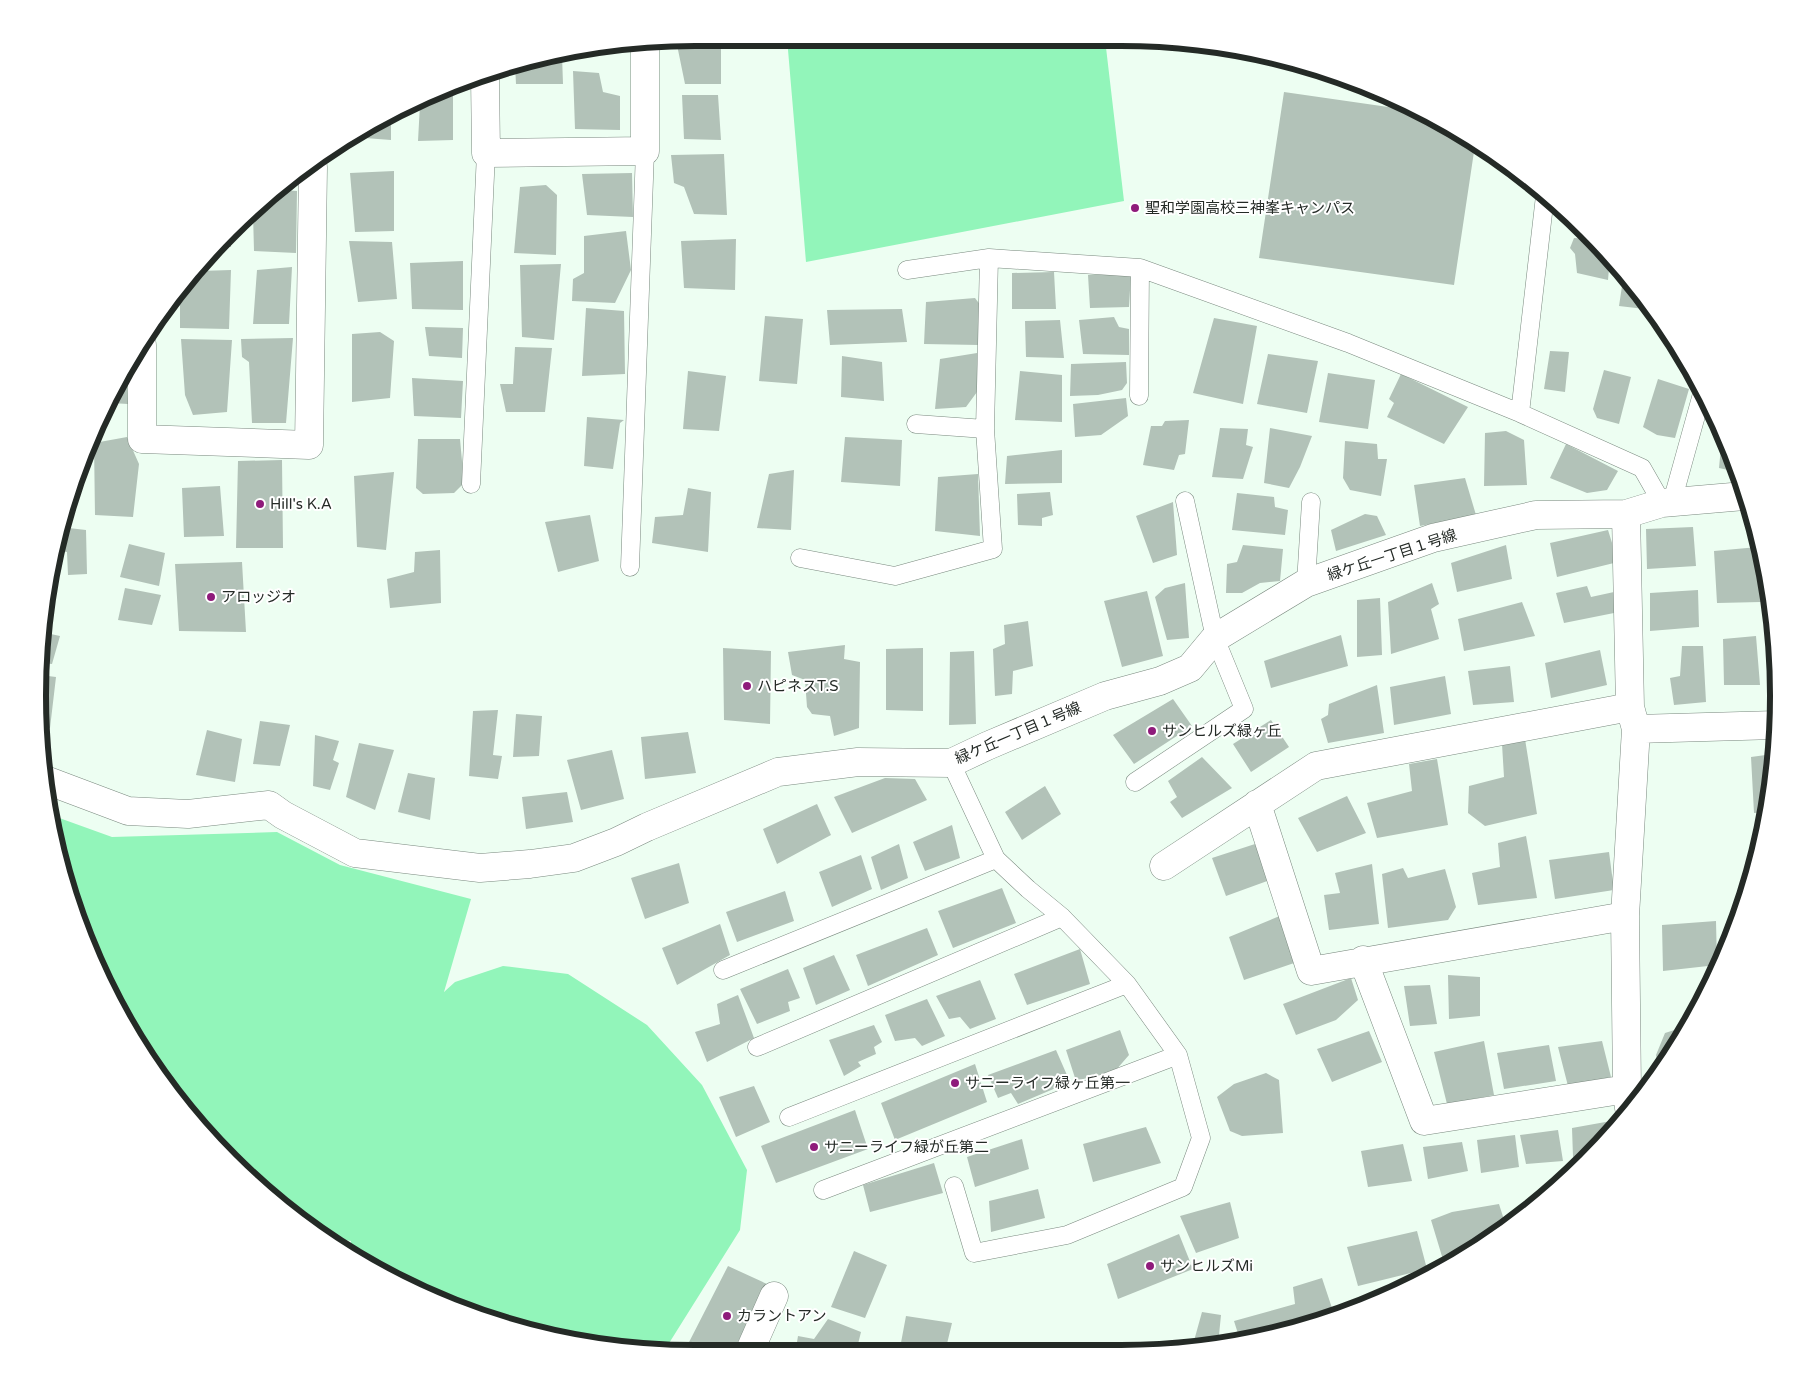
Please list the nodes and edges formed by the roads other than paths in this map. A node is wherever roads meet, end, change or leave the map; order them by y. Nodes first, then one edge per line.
1 (645, 49) edge
2 (485, 82) edge
3 (644, 151) junction
4 (486, 152) junction
5 (313, 171) edge
6 (1544, 203) edge
7 (989, 258) junction
8 (1140, 268) junction
9 (907, 270) dead end
10 (142, 357) edge
11 (1139, 396) dead end
12 (1700, 402) edge
13 (1520, 413) junction
14 (916, 424) dead end
15 (985, 429) junction
16 (471, 484) dead end
17 (1738, 496) edge
18 (1185, 501) dead end
19 (1311, 502) dead end
20 (1667, 502) junction
21 (1626, 514) junction
22 (800, 558) dead end
23 (630, 567) dead end
24 (1306, 583) junction
25 (1215, 638) junction
26 (1633, 718) junction
27 (1769, 725) edge
28 (951, 763) junction
29 (1135, 782) dead end
30 (52, 783) edge
31 (1257, 804) junction
32 (996, 858) junction
33 (1164, 866) dead end
34 (1624, 916) junction
35 (1062, 917) junction
36 (1363, 960) junction
37 (723, 970) dead end
38 (1127, 984) junction
39 (757, 1047) dead end
40 (1178, 1055) junction
41 (1628, 1098) edge
42 (788, 1118) dead end
43 (954, 1186) dead end
44 (823, 1190) dead end
45 (774, 1296) dead end
46 (752, 1345) edge

1 - 3 street
2 - 4 street
3 - 4 street
3 - 23 lane
4 - 16 lane
5 - 10 street
6 - 13 lane
7 - 8 lane
7 - 9 lane
7 - 15 lane
8 - 11 lane
8 - 13 lane
12 - 20 lane
13 - 20 lane
14 - 15 lane
15 - 22 lane
17 - 20 street, 緑ケ丘一丁目１号線
18 - 25 lane
19 - 24 lane
20 - 21 street, 緑ケ丘一丁目１号線
21 - 24 street, 緑ケ丘一丁目１号線
21 - 26 street
24 - 25 street, 緑ケ丘一丁目１号線
25 - 28 street, 緑ケ丘一丁目１号線
25 - 29 lane
26 - 27 street
26 - 31 street
26 - 34 street
28 - 30 street, 緑ケ丘一丁目１号線
28 - 32 lane
31 - 33 street
31 - 36 street
32 - 35 lane
32 - 37 lane
34 - 36 street
34 - 41 street
35 - 38 lane
35 - 39 lane
36 - 41 street
38 - 40 lane
38 - 42 lane
40 - 43 lane
40 - 44 lane
45 - 46 street

